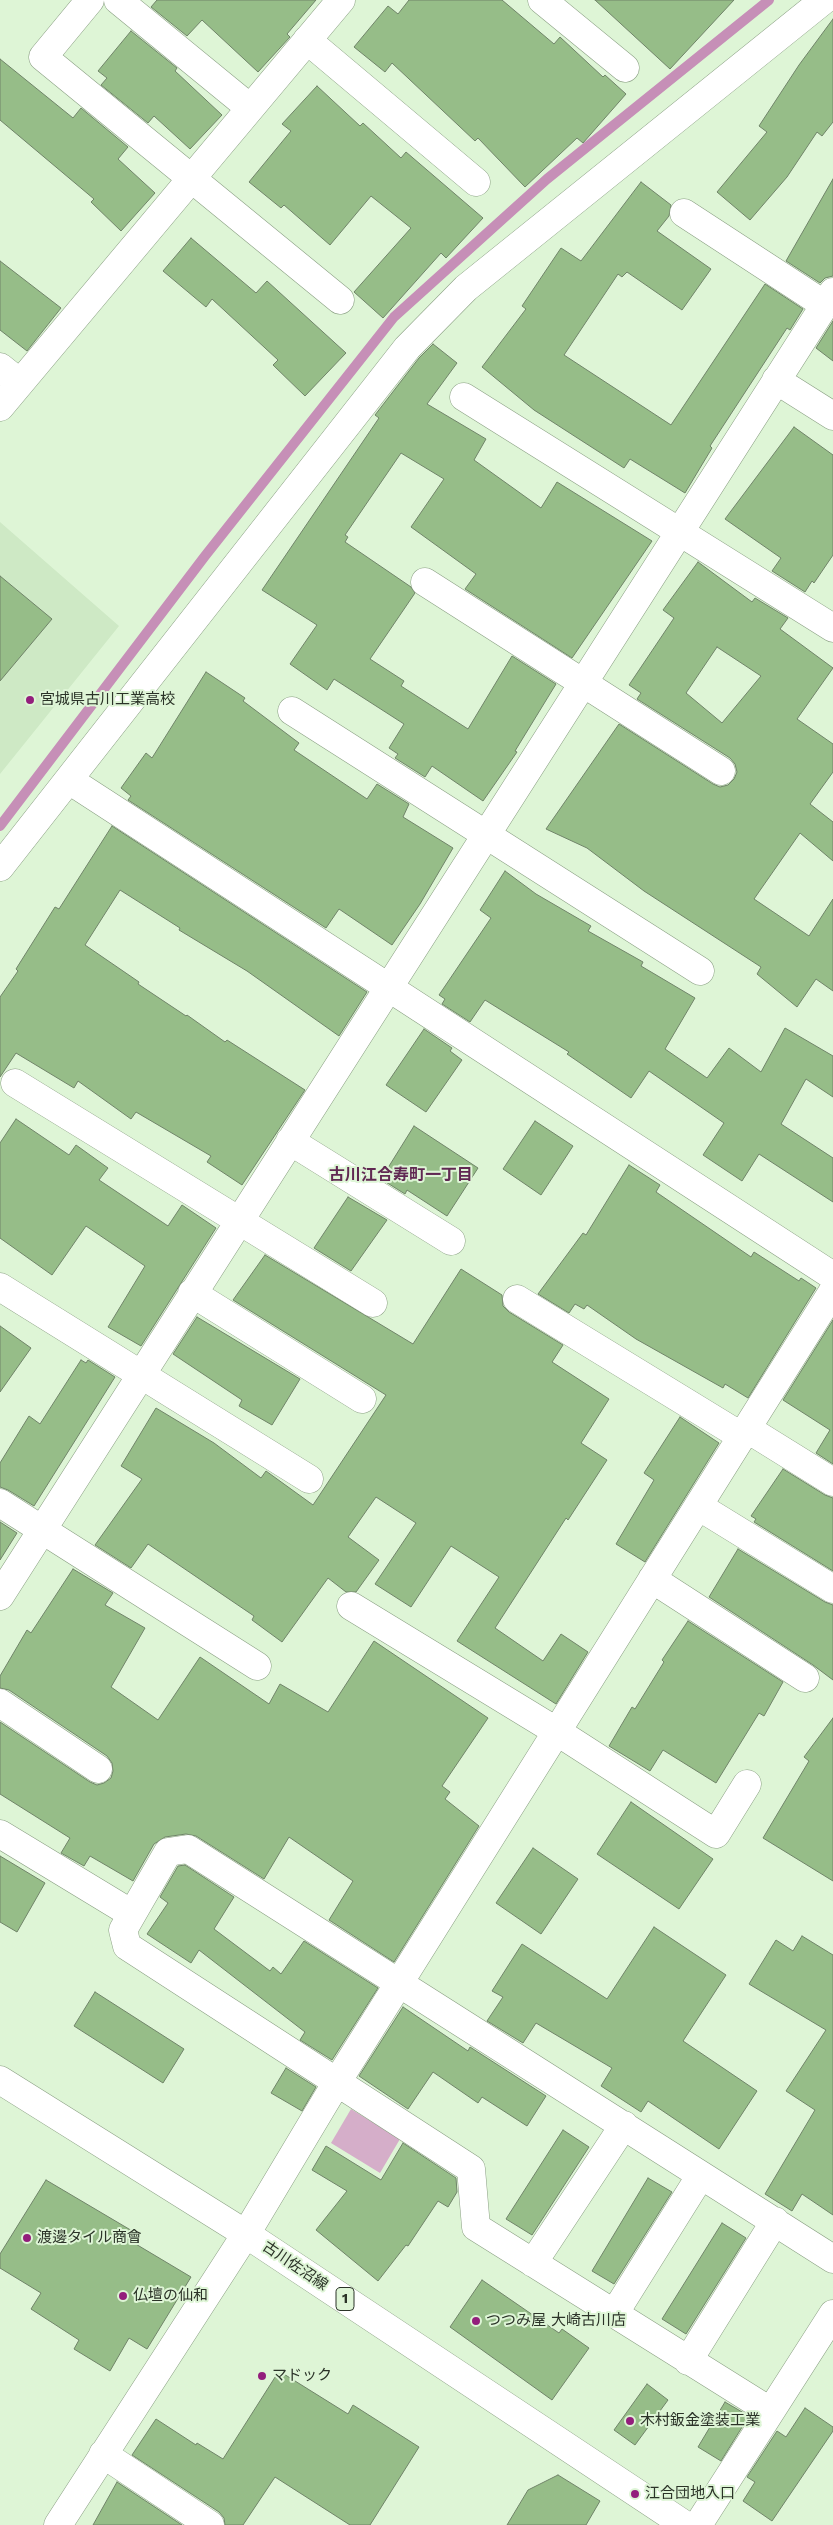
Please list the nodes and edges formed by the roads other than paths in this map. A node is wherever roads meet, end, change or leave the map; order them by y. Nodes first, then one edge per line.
1 (90, 0) edge
2 (118, 0) edge
3 (341, 0) edge
4 (542, 0) edge
5 (824, 0) edge
6 (307, 40) junction
7 (625, 68) dead end
8 (250, 108) junction
9 (191, 179) junction
10 (476, 182) dead end
11 (684, 213) dead end
12 (829, 298) edge
13 (340, 300) dead end
14 (10, 375) edge
15 (776, 380) junction
16 (464, 396) dead end
17 (0, 407) edge
18 (833, 416) edge
19 (680, 531) junction
20 (425, 582) dead end
21 (833, 628) edge
22 (583, 683) junction
23 (292, 711) dead end
24 (721, 771) dead end
25 (69, 780) junction
26 (486, 835) junction
27 (0, 867) edge
28 (700, 971) dead end
29 (388, 986) junction
30 (15, 1084) dead end
31 (290, 1141) junction
32 (239, 1220) junction
33 (451, 1241) dead end
34 (833, 1276) edge
35 (0, 1287) edge
36 (833, 1291) edge
37 (192, 1292) junction
38 (517, 1299) dead end
39 (373, 1303) dead end
40 (140, 1374) junction
41 (362, 1399) dead end
42 (744, 1432) junction
43 (309, 1479) dead end
44 (833, 1482) edge
45 (0, 1503) edge
46 (698, 1506) junction
47 (41, 1528) junction
48 (652, 1579) junction
49 (833, 1589) edge
50 (0, 1596) edge
51 (351, 1606) dead end
52 (257, 1666) dead end
53 (805, 1678) dead end
54 (0, 1703) edge
55 (556, 1731) junction
56 (98, 1769) dead end
57 (747, 1784) dead end
58 (0, 1834) edge
59 (132, 1914) junction
60 (399, 1982) junction
61 (0, 2080) edge
62 (337, 2082) junction
63 (624, 2125) junction
64 (701, 2175) junction
65 (775, 2222) junction
66 (246, 2234) junction
67 (833, 2259) edge
68 (533, 2263) junction
69 (614, 2314) junction
70 (833, 2314) edge
71 (688, 2361) junction
72 (770, 2411) junction
73 (103, 2454) junction
74 (58, 2525) edge
75 (210, 2525) edge
76 (685, 2525) edge
77 (698, 2525) edge

1 - 9 street
2 - 8 street
3 - 6 street
4 - 7 street
5 - 25 street
6 - 8 street
6 - 10 street
8 - 9 street
9 - 13 street
9 - 14 street
11 - 12 street
12 - 15 street
14 - 17 street
15 - 18 street
15 - 19 street
16 - 19 street
19 - 21 street
19 - 22 street
20 - 22 street
22 - 24 street
22 - 26 street
23 - 26 street
25 - 27 street
25 - 29 street
26 - 28 street
26 - 29 street
29 - 31 street
29 - 34 street
30 - 32 street
31 - 32 street
31 - 33 street
32 - 37 street
32 - 39 street
35 - 40 street
36 - 42 street
37 - 40 street
37 - 41 street
38 - 42 street
40 - 43 street
40 - 47 street
42 - 44 street
42 - 46 street
45 - 47 street
46 - 48 street
46 - 49 street
47 - 50 street
47 - 52 street
48 - 53 street
48 - 55 street
51 - 55 street
54 - 56 street
55 - 57 street
55 - 60 street
58 - 59 street
59 - 60 street
59 - 62 street
60 - 62 street
60 - 63 street
61 - 66 street, 古川佐沼線 / 1
62 - 66 street
62 - 68 street
63 - 64 street
63 - 68 street
64 - 65 street
64 - 69 street
65 - 67 street
65 - 71 street
66 - 73 street
66 - 76 street, 古川佐沼線 / 1
68 - 69 street
69 - 71 street
70 - 72 street
71 - 72 street
72 - 77 street
73 - 74 street
73 - 75 street

